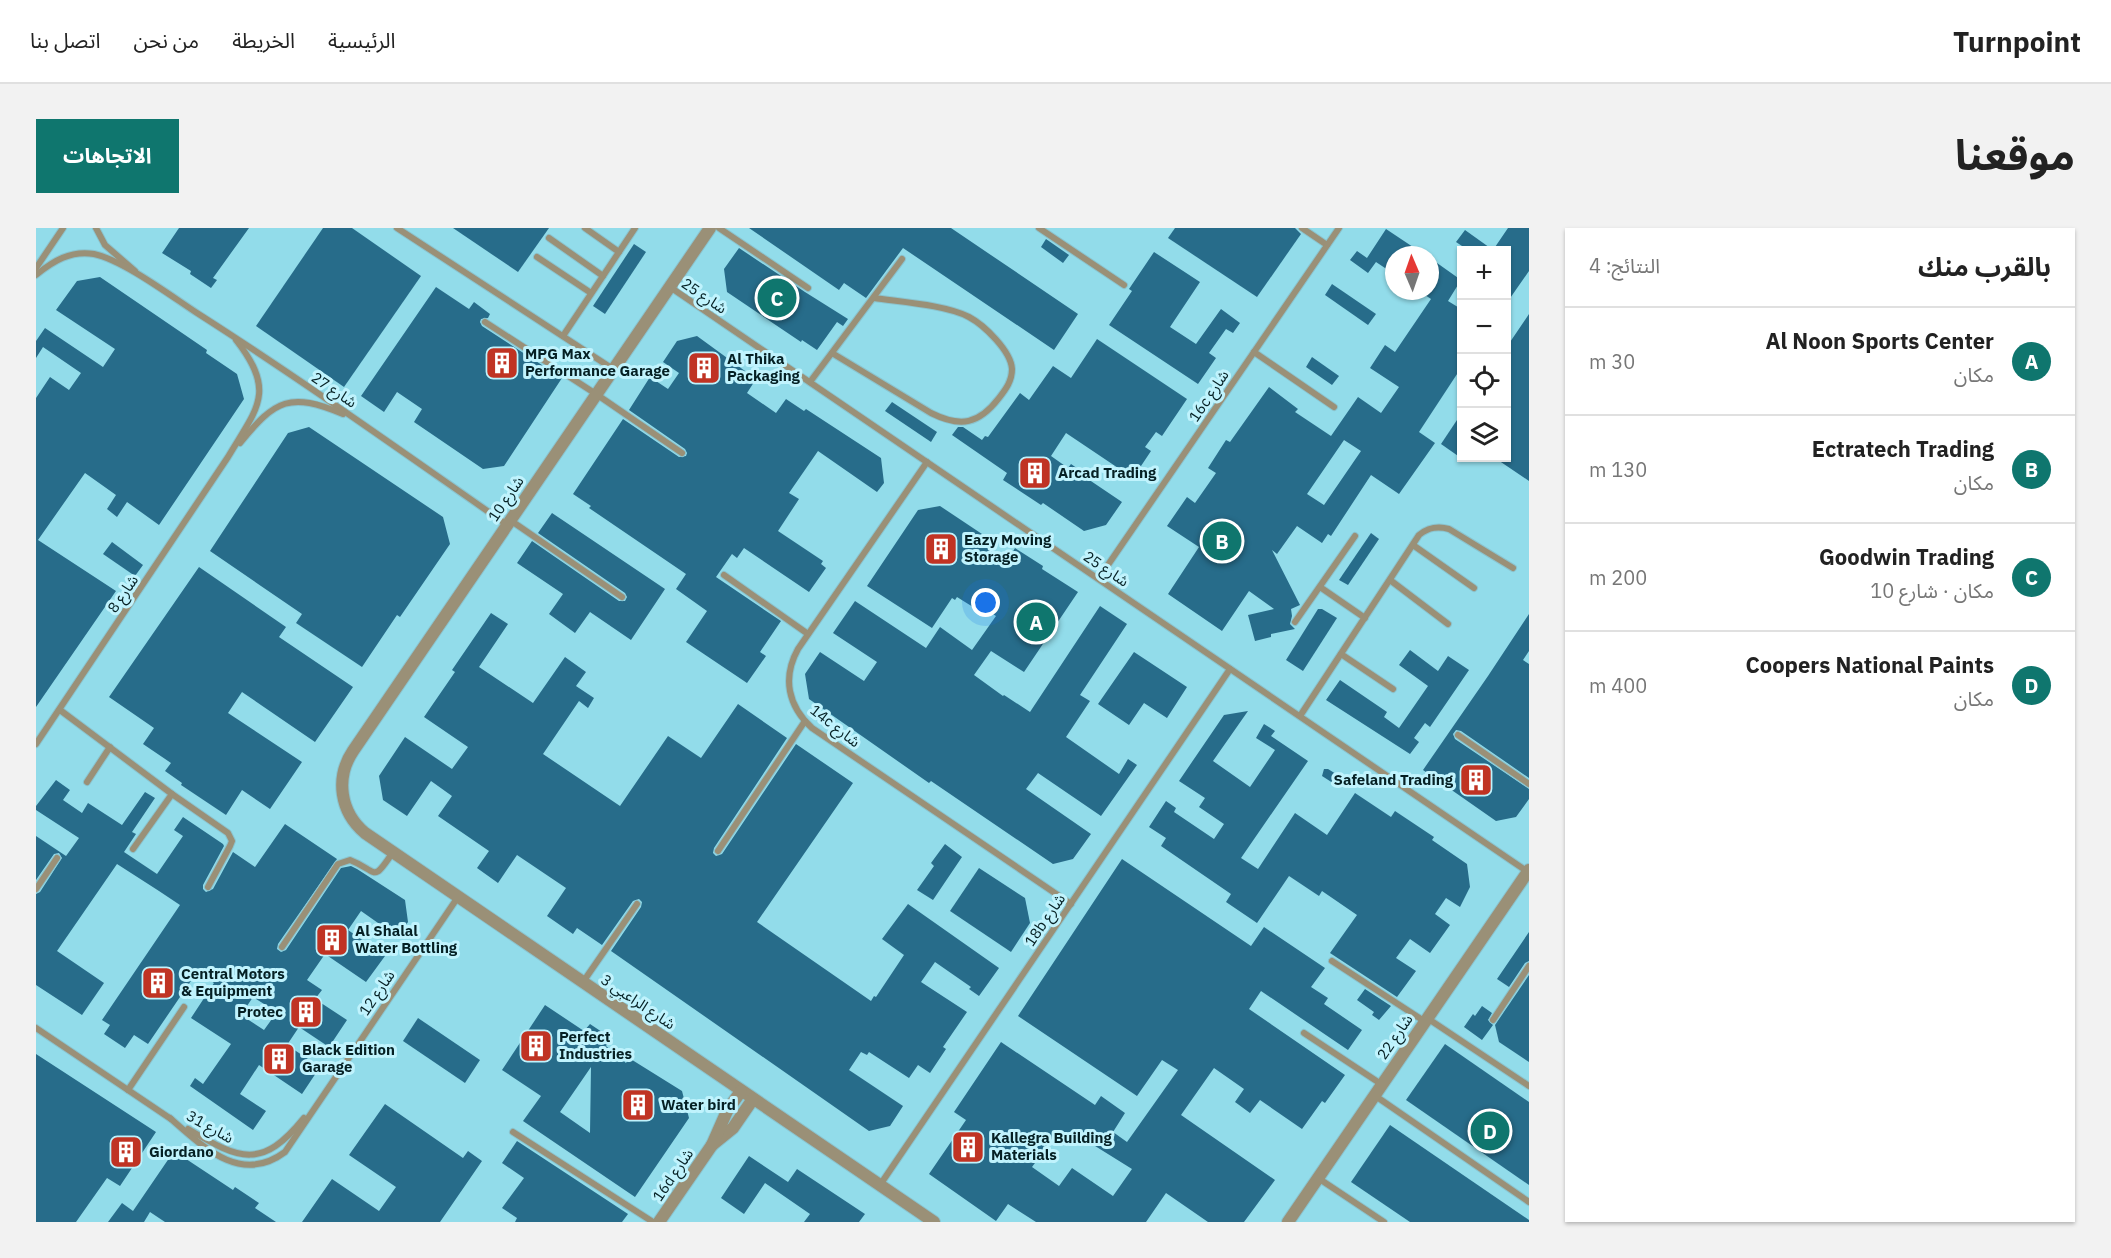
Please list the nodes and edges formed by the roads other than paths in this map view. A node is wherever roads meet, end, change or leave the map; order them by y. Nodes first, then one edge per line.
1 (63, 228) edge
2 (96, 228) edge
3 (397, 228) edge
4 (585, 228) edge
5 (710, 228) edge
6 (719, 228) edge
7 (1039, 228) edge
8 (1302, 228) edge
9 (1339, 228) edge
10 (631, 229) edge
11 (549, 238) dead end
12 (1327, 245) junction
13 (618, 252) junction
14 (537, 257) dead end
15 (902, 259) dead end
16 (36, 268) edge
17 (36, 275) edge
18 (603, 276) junction
19 (147, 281) junction
20 (1124, 285) dead end
21 (670, 287) junction
22 (808, 288) dead end
23 (591, 294) junction
24 (874, 298) junction
25 (485, 322) dead end
26 (232, 335) junction
27 (563, 336) junction
28 (1254, 352) junction
29 (832, 353) junction
30 (613, 369) junction
31 (810, 382) junction
32 (596, 394) junction
33 (1334, 407) dead end
34 (356, 420) junction
35 (682, 453) dead end
36 (228, 457) junction
37 (927, 462) junction
38 (508, 522) junction
39 (1355, 536) dead end
40 (1413, 545) junction
41 (1513, 568) dead end
42 (724, 575) dead end
43 (1098, 578) junction
44 (1390, 580) junction
45 (1320, 587) junction
46 (1474, 588) dead end
47 (622, 597) dead end
48 (1365, 618) junction
49 (1295, 622) dead end
50 (1448, 624) dead end
51 (808, 634) junction
52 (1341, 654) junction
53 (1230, 669) junction
54 (1393, 689) dead end
55 (60, 710) junction
56 (1300, 716) junction
57 (805, 721) junction
58 (1458, 735) dead end
59 (36, 744) edge
60 (110, 747) junction
61 (87, 782) dead end
62 (1529, 784) edge
63 (342, 792) joint
64 (172, 794) junction
65 (133, 849) dead end
66 (718, 851) dead end
67 (393, 852) junction
68 (57, 858) dead end
69 (1528, 871) edge
70 (208, 887) dead end
71 (36, 889) edge
72 (458, 897) junction
73 (637, 904) dead end
74 (1071, 904) junction
75 (282, 947) dead end
76 (1332, 961) dead end
77 (1529, 966) edge
78 (583, 982) junction
79 (184, 1007) dead end
80 (1425, 1019) junction
81 (1492, 1020) dead end
82 (36, 1028) edge
83 (1304, 1033) dead end
84 (1381, 1084) junction
85 (1529, 1086) edge
86 (128, 1090) junction
87 (741, 1091) junction
88 (1374, 1095) junction
89 (753, 1099) junction
90 (316, 1104) junction
91 (170, 1118) junction
92 (513, 1132) dead end
93 (712, 1145) junction
94 (1318, 1178) junction
95 (880, 1185) junction
96 (1529, 1202) edge
97 (653, 1222) edge
98 (659, 1222) edge
99 (934, 1222) edge
100 (1288, 1222) edge
101 (1384, 1222) edge

1 - 16 lane
2 - 19 lane, شارع 27
3 - 27 lane
4 - 13 lane
5 - 21 street, شارع 10
6 - 22 lane
7 - 20 lane
8 - 12 lane
9 - 12 lane, 16c شارع
10 - 13 lane
11 - 18 lane
12 - 28 lane, 16c شارع
13 - 18 lane
14 - 23 lane
15 - 24 lane
17 - 19 lane, شارع 27
18 - 23 lane
19 - 26 lane, شارع 27
21 - 30 street, شارع 10
21 - 31 lane, شارع 25
23 - 27 lane
24 - 29 lane
24 - 29 lane
25 - 32 lane
26 - 34 lane, شارع 27
26 - 36 lane, شارع 8
27 - 30 lane
28 - 33 lane
28 - 43 lane, 16c شارع
29 - 31 lane
30 - 32 street, شارع 10
31 - 37 lane, شارع 25
32 - 35 lane
32 - 38 street, شارع 10
34 - 36 lane, شارع 8
34 - 38 lane, شارع 27
36 - 55 lane, شارع 8
37 - 43 lane, شارع 25
37 - 51 lane, 14c شارع
38 - 47 lane, شارع 27
38 - 63 street, شارع 10
39 - 45 lane
40 - 41 lane
40 - 44 lane
40 - 46 lane
42 - 51 lane
43 - 53 lane, شارع 25
44 - 48 lane
44 - 50 lane
45 - 48 lane
45 - 49 lane
48 - 52 lane
51 - 57 lane, 14c شارع
52 - 54 lane
52 - 56 lane
53 - 56 lane, شارع 25
53 - 74 lane, 18b شارع
55 - 59 lane, شارع 8
55 - 60 lane
56 - 69 lane, شارع 25
57 - 66 lane
57 - 74 lane, 14c شارع
58 - 62 lane
60 - 61 lane
60 - 64 lane
63 - 67 street, شارع الراعبي 3
64 - 65 lane
64 - 70 lane
67 - 72 street, شارع الراعبي 3
67 - 75 lane
68 - 71 lane
69 - 80 street, شارع 22
72 - 78 street, شارع الراعبي 3
72 - 90 lane, شارع 12
73 - 78 lane
74 - 95 lane, 18b شارع
76 - 80 lane
77 - 81 lane
78 - 87 street, شارع الراعبي 3
79 - 86 lane
80 - 84 street, شارع 22
80 - 85 lane
82 - 86 lane, شارع 31
83 - 84 lane
84 - 88 street, شارع 22
86 - 91 lane, شارع 31
87 - 89 street, شارع الراعبي 3
87 - 93 street, 16d شارع
88 - 94 street, شارع 22
88 - 96 lane
89 - 93 street, 16d شارع
89 - 95 street, شارع الراعبي 3
90 - 91 lane, شارع 31
90 - 91 lane, شارع 31
92 - 97 lane
93 - 98 street, 16d شارع
94 - 100 street, شارع 22
94 - 101 lane
95 - 99 street, شارع الراعبي 3

